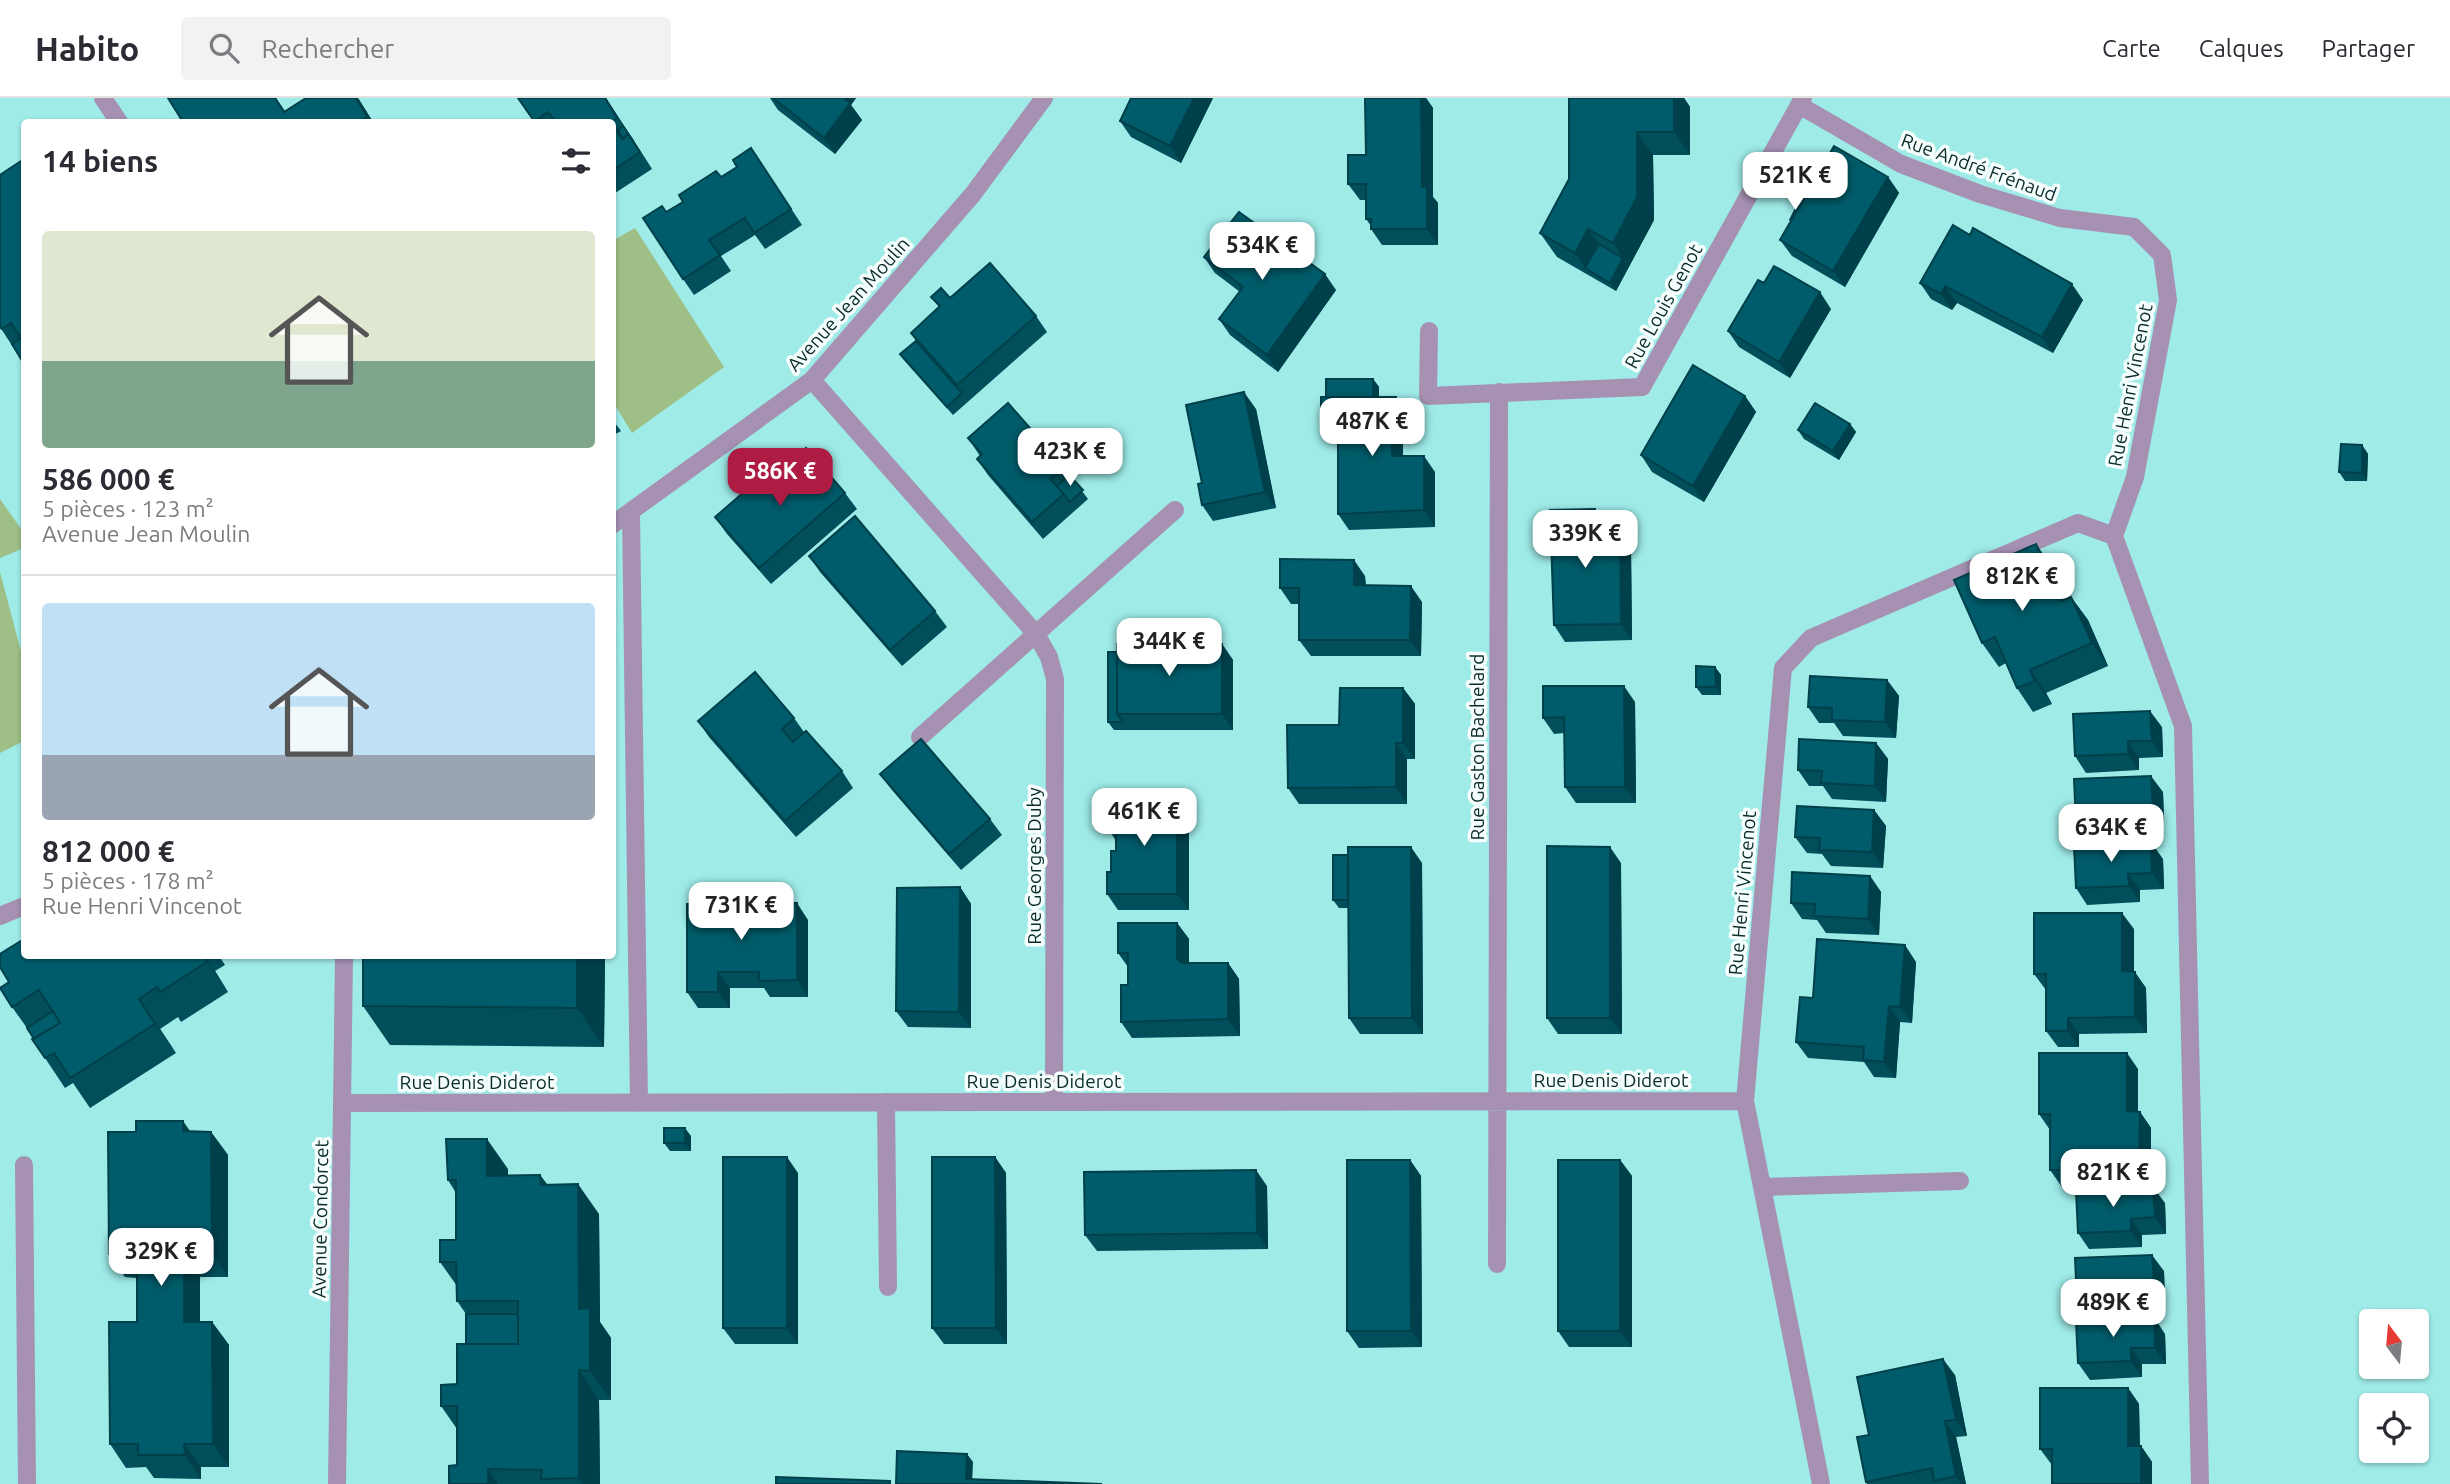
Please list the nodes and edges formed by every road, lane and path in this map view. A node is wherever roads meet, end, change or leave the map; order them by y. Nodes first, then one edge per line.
1 (103, 98) edge
2 (1044, 98) edge
3 (1801, 102) edge
4 (116, 119) edge
5 (2153, 243) joint
6 (1429, 331) dead end
7 (812, 380) junction
8 (1499, 393) junction
9 (1175, 510) dead end
10 (631, 513) junction
11 (616, 522) edge
12 (2114, 536) junction
13 (1036, 634) junction
14 (920, 737) edge
15 (21, 907) edge
16 (0, 916) edge
17 (344, 959) edge
18 (1497, 1101) junction
19 (1745, 1101) junction
20 (886, 1102) junction
21 (1054, 1102) junction
22 (344, 1103) junction
23 (639, 1103) junction
24 (24, 1166) dead end
25 (1960, 1181) dead end
26 (1762, 1187) junction
27 (1497, 1264) dead end
28 (888, 1287) dead end
29 (27, 1484) edge
30 (337, 1484) edge
31 (1821, 1484) edge
32 (2200, 1484) edge

1 - 4 street
2 - 7 street, Avenue Jean Moulin
3 - 5 street, Rue André Frénaud
3 - 8 street, Rue Louis Genot
5 - 12 street, Rue Henri Vincenot
6 - 8 street
7 - 10 street, Avenue Jean Moulin
7 - 13 street, Rue Georges Duby
8 - 18 street, Rue Gaston Bachelard
9 - 13 street
10 - 11 street, Avenue Jean Moulin
10 - 23 street
12 - 19 street, Rue Henri Vincenot
12 - 32 street
13 - 14 street
13 - 21 street, Rue Georges Duby
15 - 16 street
17 - 22 street, Avenue Condorcet
18 - 19 street, Rue Denis Diderot
18 - 21 street, Rue Denis Diderot
18 - 27 street, Rue Gaston Bachelard
19 - 26 street, Rue Henri Vincenot
20 - 21 street, Rue Denis Diderot
20 - 23 street, Rue Denis Diderot
20 - 28 street
22 - 23 street, Rue Denis Diderot
22 - 30 street, Avenue Condorcet
24 - 29 street
25 - 26 street
26 - 31 street, Rue Henri Vincenot

